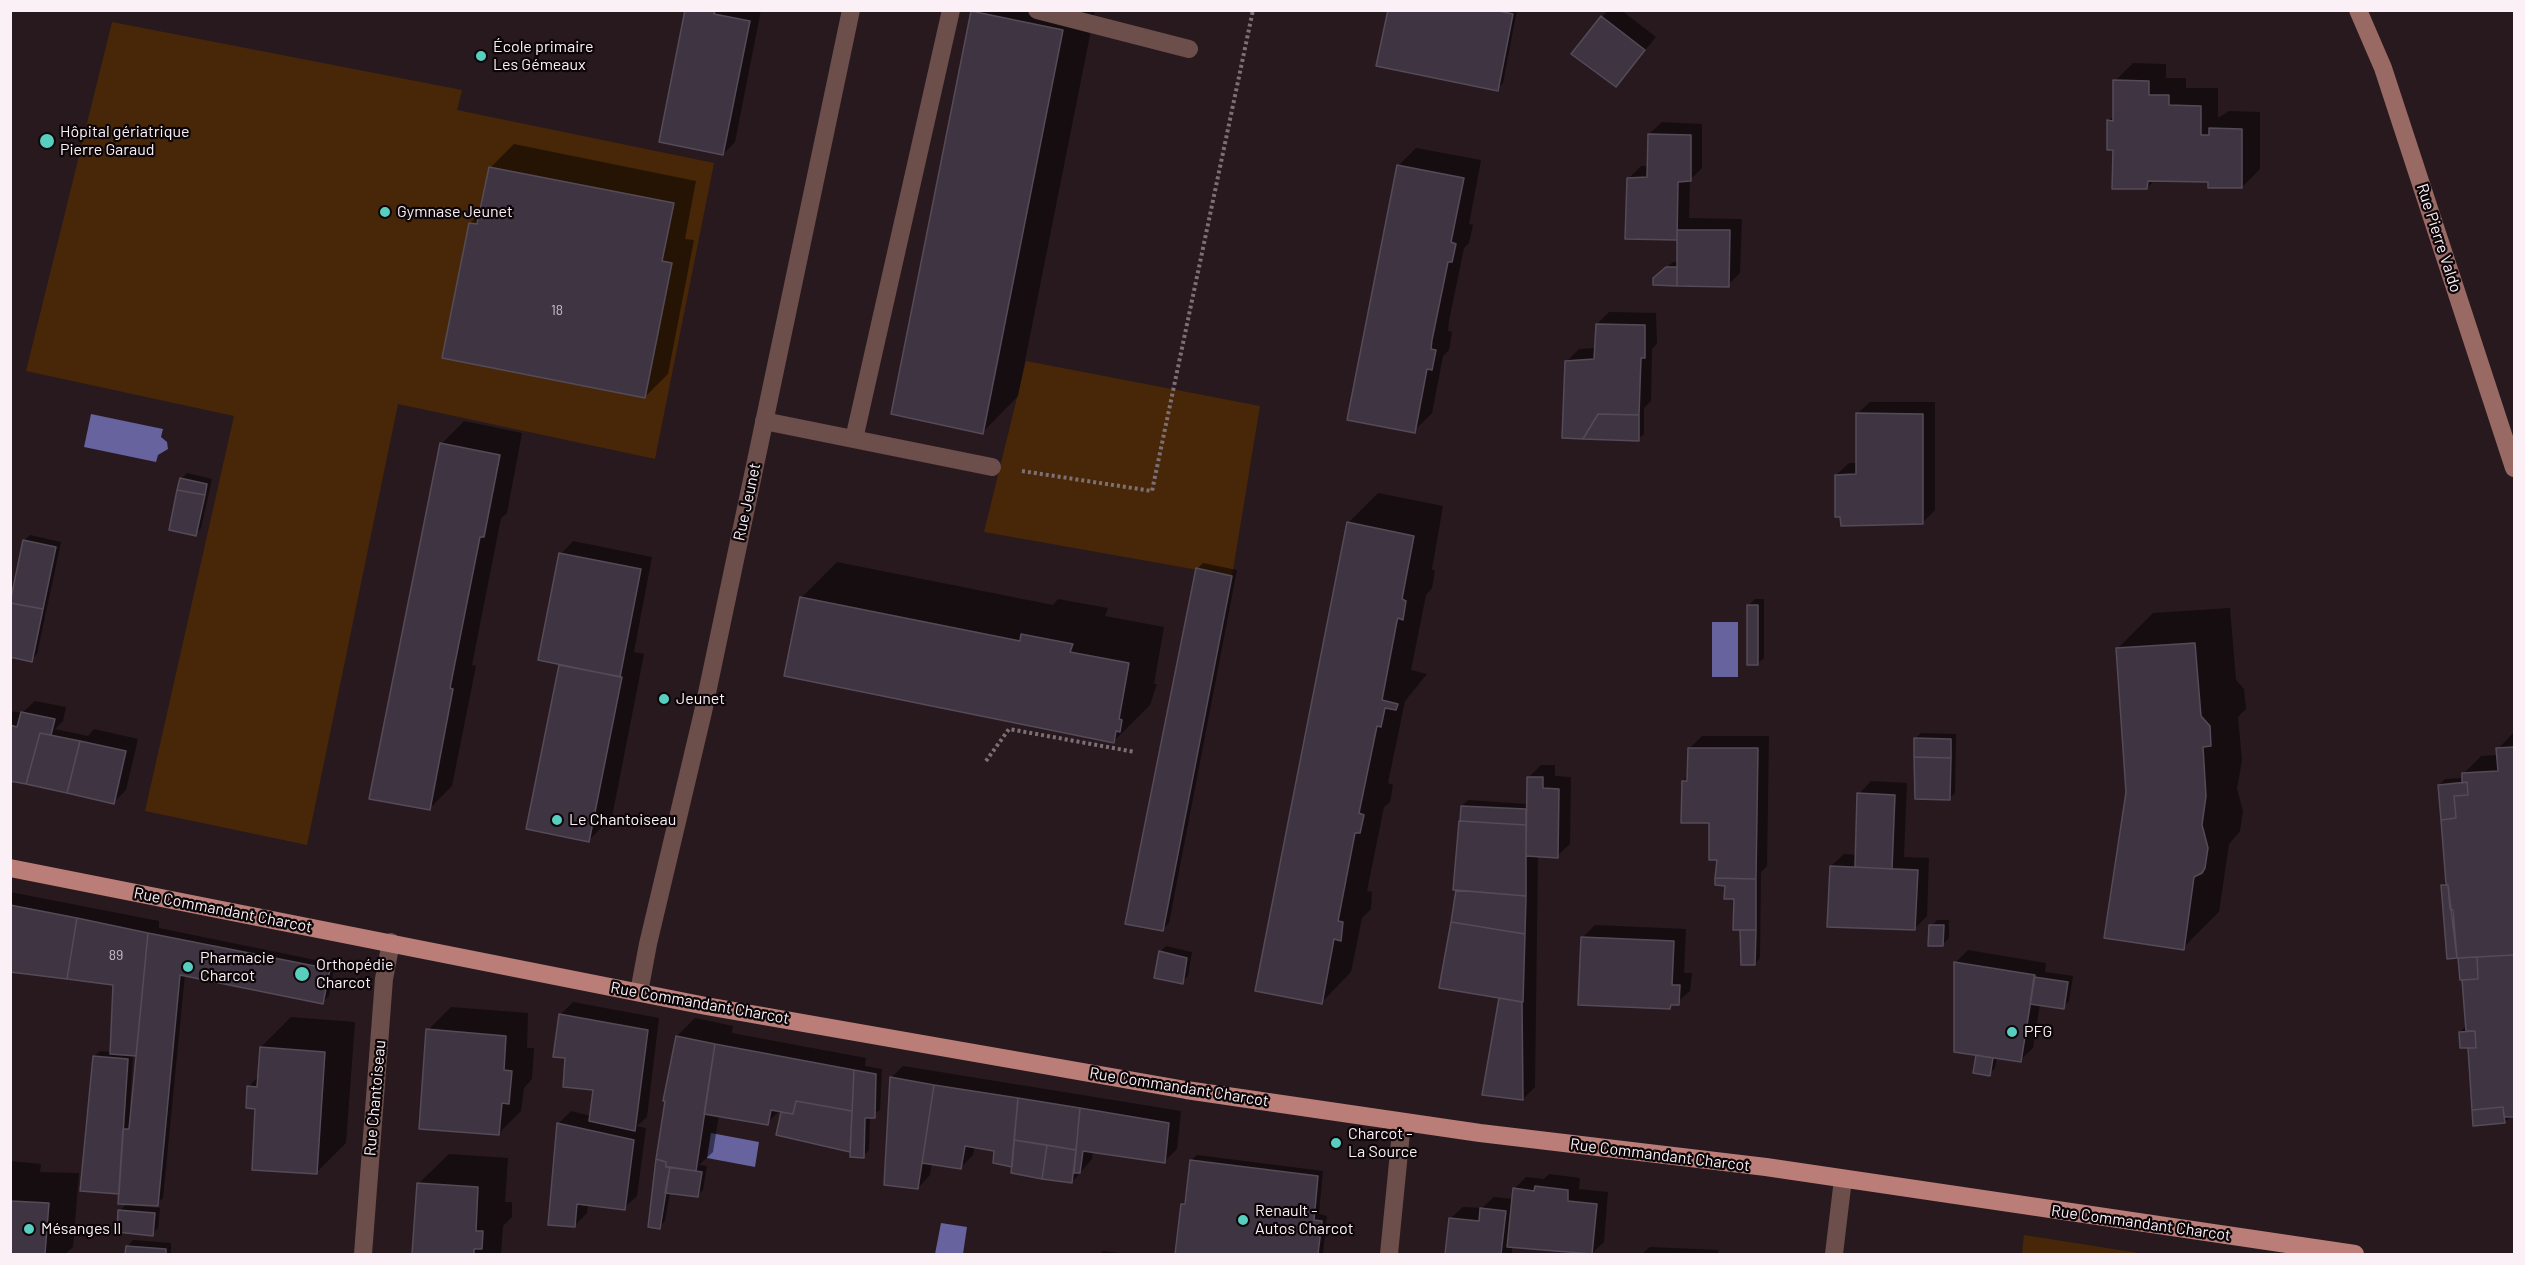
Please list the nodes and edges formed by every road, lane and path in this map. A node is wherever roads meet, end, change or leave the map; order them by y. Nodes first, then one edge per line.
1 (851, 10) edge
2 (951, 10) edge
3 (1037, 10) edge
4 (1252, 10) edge
5 (2358, 10) edge
6 (1189, 49) dead end
7 (764, 421) junction
8 (854, 439) junction
9 (2512, 448) edge
10 (992, 467) joint
11 (2514, 468) edge
12 (1135, 752) dead end
13 (986, 761) dead end
14 (10, 868) edge
15 (391, 942) junction
16 (639, 992) junction
17 (1402, 1122) junction
18 (1843, 1179) junction
19 (363, 1254) edge
20 (1389, 1254) edge
21 (1834, 1254) edge
22 (2355, 1254) edge

1 - 7 street, Rue Jeunet
2 - 8 street
3 - 6 street
4 - 10 path
5 - 9 street, Rue Pierre Valdo
7 - 8 street
7 - 16 street, Rue Jeunet
8 - 10 street
9 - 11 street, Rue Pierre Valdo
12 - 13 path
14 - 15 main road, Rue Commandant Charcot
15 - 16 main road, Rue Commandant Charcot
15 - 19 street, Rue Chantoiseau
16 - 17 main road, Rue Commandant Charcot
17 - 18 main road, Rue Commandant Charcot
17 - 20 street
18 - 21 street
18 - 22 main road, Rue Commandant Charcot

